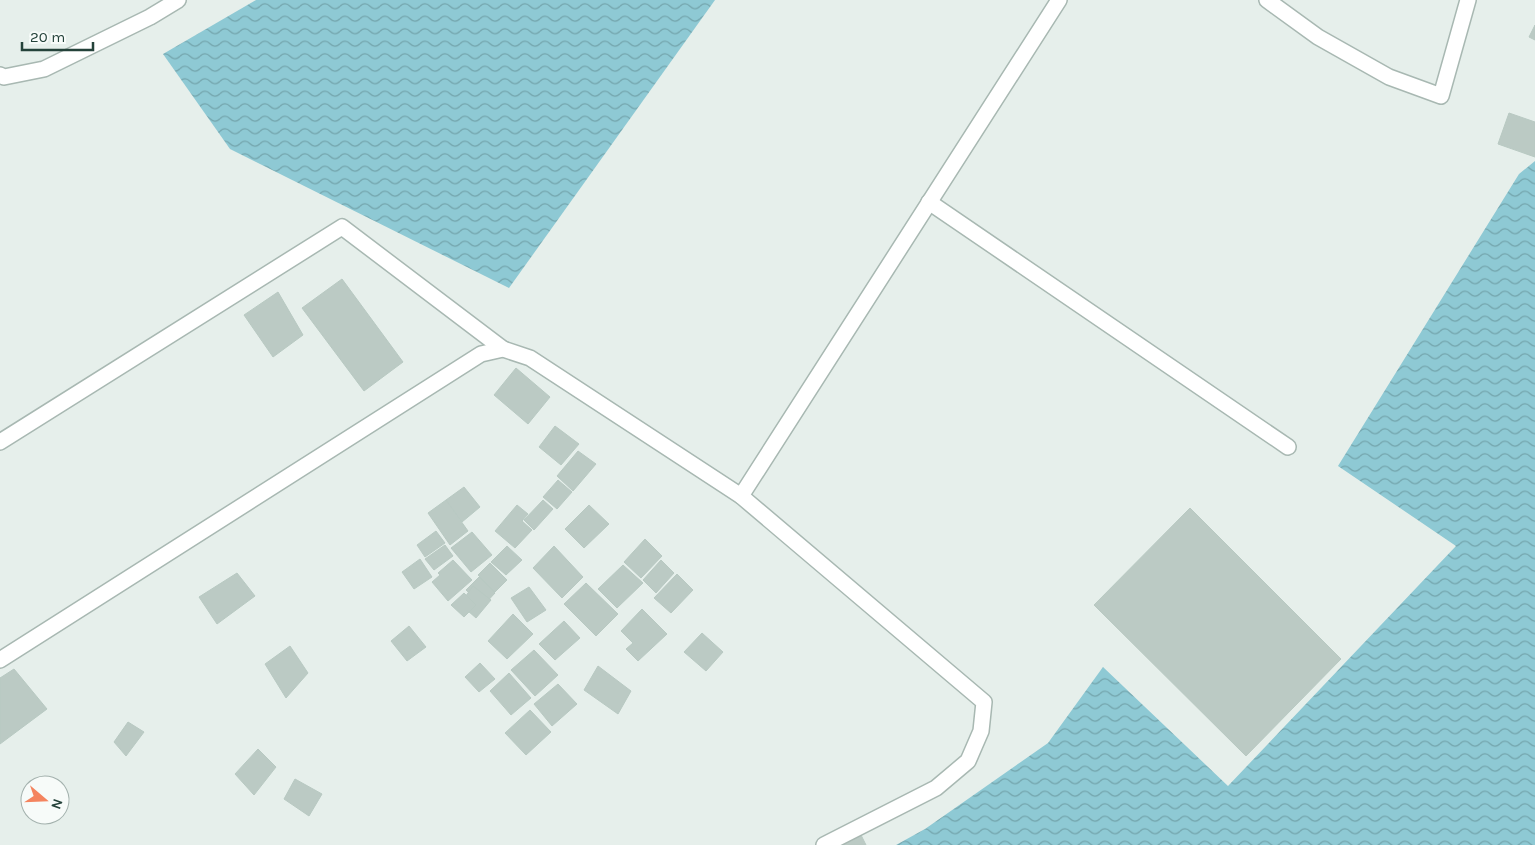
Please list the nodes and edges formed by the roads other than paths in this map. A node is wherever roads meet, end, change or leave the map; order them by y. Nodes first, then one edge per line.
1 (178, 0) edge
2 (1059, 0) edge
3 (1268, 0) edge
4 (1468, 0) edge
5 (0, 75) edge
6 (929, 202) junction
7 (503, 348) junction
8 (0, 442) edge
9 (1288, 447) dead end
10 (741, 496) junction
11 (0, 660) edge
12 (824, 845) edge

1 - 5 street
2 - 6 street
3 - 4 street
6 - 9 street
6 - 10 street
7 - 8 street
7 - 10 street
7 - 11 street
10 - 12 street

